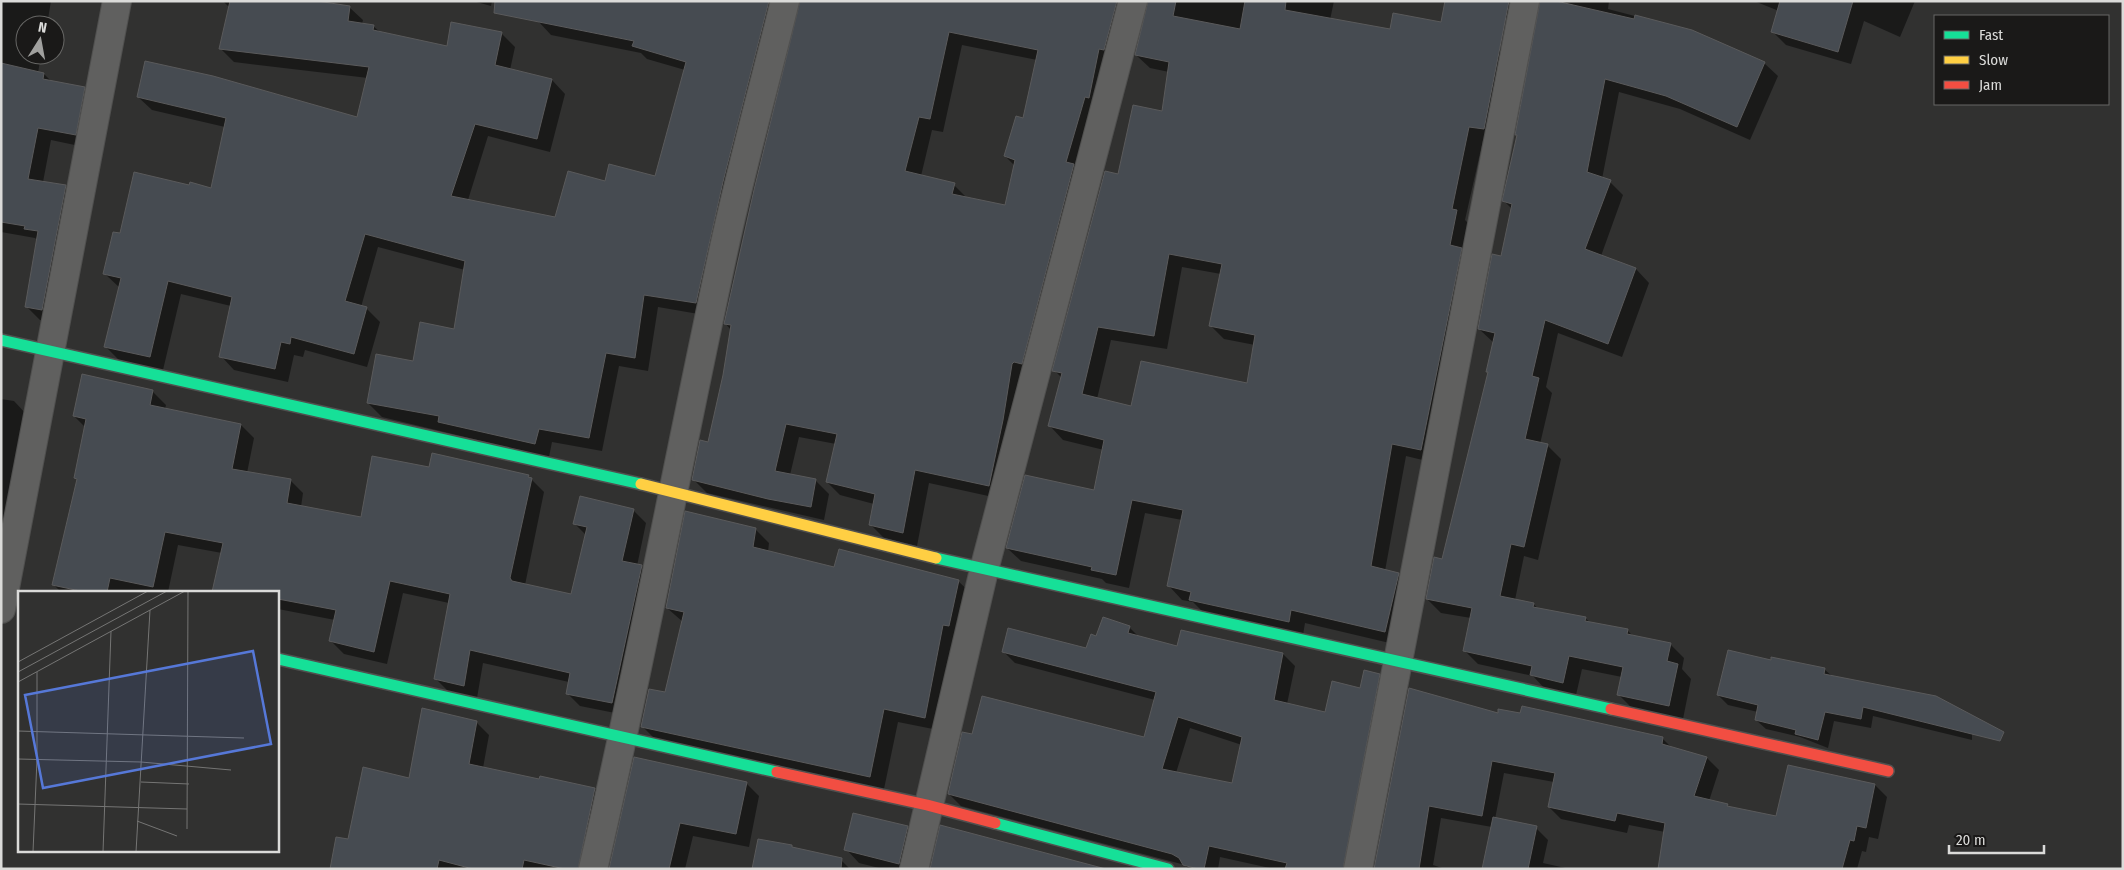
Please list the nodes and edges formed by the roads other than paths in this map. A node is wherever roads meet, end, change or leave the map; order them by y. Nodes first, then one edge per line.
1 (117, 1) edge
2 (785, 1) edge
3 (1133, 1) edge
4 (1526, 1) edge
5 (1, 340) edge
6 (52, 352) junction
7 (672, 491) junction
8 (984, 570) junction
9 (6, 599) edge
10 (279, 659) edge
11 (1400, 663) junction
12 (624, 739) junction
13 (1888, 771) dead end
14 (927, 805) junction
15 (593, 869) edge
16 (914, 869) edge
17 (1168, 869) edge
18 (1358, 869) edge

1 - 6 street
2 - 7 street
3 - 8 street
4 - 11 street
5 - 6 street
6 - 7 street
6 - 9 street
7 - 8 street
7 - 12 street
8 - 11 street
8 - 14 street
10 - 12 street
11 - 13 street
11 - 18 street
12 - 14 street
12 - 15 street
14 - 16 street
14 - 17 street

